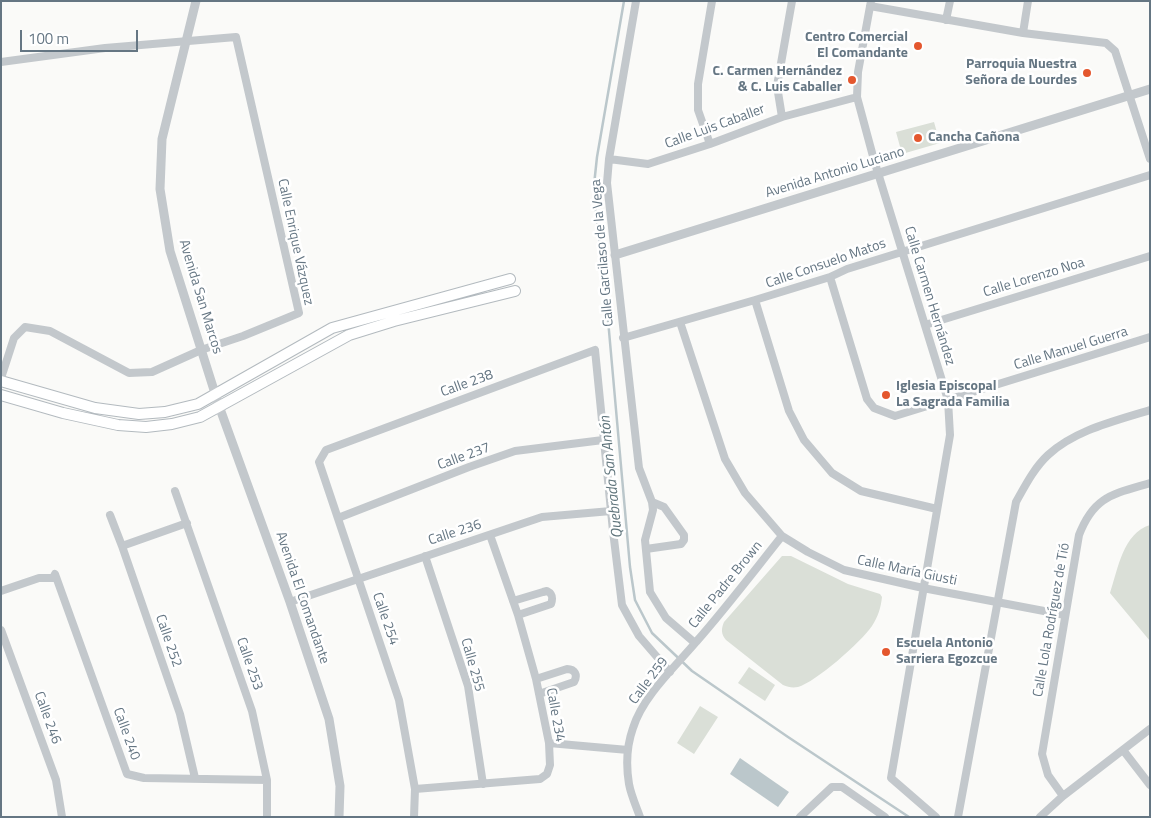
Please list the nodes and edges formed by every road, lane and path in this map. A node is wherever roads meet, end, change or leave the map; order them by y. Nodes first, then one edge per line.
1 (196, 1) edge
2 (636, 1) edge
3 (712, 1) edge
4 (792, 1) edge
5 (950, 1) edge
6 (1028, 1) edge
7 (870, 4) edge
8 (946, 20) junction
9 (1023, 33) junction
10 (186, 42) junction
11 (1, 62) edge
12 (1150, 89) edge
13 (1130, 95) junction
14 (858, 96) junction
15 (782, 116) junction
16 (710, 144) junction
17 (609, 159) junction
18 (1150, 159) edge
19 (878, 174) junction
20 (1150, 175) edge
21 (902, 252) junction
22 (614, 256) junction
23 (1150, 256) edge
24 (830, 277) junction
25 (510, 279) joint
26 (514, 291) joint
27 (755, 300) junction
28 (680, 322) junction
29 (925, 325) junction
30 (1150, 337) edge
31 (623, 338) junction
32 (201, 350) junction
33 (1, 379) edge
34 (215, 393) junction
35 (1, 395) edge
36 (948, 400) junction
37 (219, 406) junction
38 (1150, 410) edge
39 (603, 440) junction
40 (340, 444) joint
41 (1150, 483) edge
42 (176, 492) dead end
43 (652, 502) junction
44 (937, 509) junction
45 (611, 510) junction
46 (110, 515) dead end
47 (338, 518) junction
48 (187, 523) junction
49 (490, 534) junction
50 (782, 536) junction
51 (122, 546) junction
52 (646, 549) junction
53 (425, 556) junction
54 (359, 580) junction
55 (923, 588) junction
56 (1, 591) edge
57 (513, 601) junction
58 (997, 601) junction
59 (290, 602) junction
60 (518, 615) junction
61 (1065, 615) junction
62 (1, 630) edge
63 (695, 643) junction
64 (688, 650) joint
65 (672, 670) junction
66 (536, 679) junction
67 (539, 694) junction
68 (1150, 729) edge
69 (549, 743) junction
70 (628, 750) junction
71 (1123, 750) junction
72 (195, 778) junction
73 (267, 780) junction
74 (482, 784) junction
75 (1150, 785) edge
76 (415, 789) junction
77 (1063, 796) junction
78 (62, 817) edge
79 (268, 817) edge
80 (340, 817) edge
81 (414, 817) edge
82 (640, 817) edge
83 (800, 817) edge
84 (885, 817) edge
85 (936, 817) edge
86 (958, 817) edge
87 (1040, 817) edge

1 - 10 street, Avenida San Marcos
2 - 17 street, Calle Garcilaso de la Vega
3 - 16 street
4 - 15 street
5 - 8 street
6 - 9 street
7 - 8 street
7 - 14 street, Calle Carmen Hernández
8 - 9 street
9 - 13 street
10 - 11 street
10 - 32 street, Avenida San Marcos
10 - 32 street, Calle Enrique Vázquez
12 - 13 street, Avenida Antonio Luciano
13 - 18 street
13 - 19 street, Avenida Antonio Luciano
14 - 15 street, Calle Luis Caballer
14 - 19 street, Calle Carmen Hernández
15 - 16 street, Calle Luis Caballer
16 - 17 street, Calle Luis Caballer
17 - 22 street, Calle Garcilaso de la Vega
19 - 21 street, Calle Carmen Hernández
19 - 22 street, Avenida Antonio Luciano
20 - 21 street, Calle Consuelo Matos
21 - 24 street, Calle Consuelo Matos
21 - 29 street, Calle Carmen Hernández
22 - 31 street, Calle Garcilaso de la Vega
23 - 29 street, Calle Lorenzo Noa
24 - 27 street, Calle Consuelo Matos
24 - 36 street, Calle Manuel Guerra
25 - 26 street
25 - 34 main road
26 - 37 main road
27 - 28 street, Calle Consuelo Matos
27 - 44 street
28 - 31 street, Calle Consuelo Matos
28 - 50 street, Calle María Giusti
29 - 36 street, Calle Carmen Hernández
30 - 36 street, Calle Manuel Guerra
31 - 43 street, Calle Garcilaso de la Vega
32 - 33 street, Calle Enrique Vázquez
32 - 34 street, Avenida San Marcos
33 - 34 main road
34 - 37 street, Avenida El Comandante
35 - 37 main road
36 - 44 street, Calle Carmen Hernández
37 - 59 street, Avenida El Comandante
38 - 58 street
39 - 40 street, Calle 238
39 - 45 street
39 - 47 street, Calle 237
40 - 47 street, Calle 254
41 - 61 street, Calle Lola Rodríguez de Tió
42 - 48 street
43 - 52 street, Calle Garcilaso de la Vega
43 - 52 street
44 - 55 street, Calle Carmen Hernández
45 - 49 street, Calle 236
45 - 65 street
46 - 51 street, Calle 252
47 - 54 street, Calle 254
48 - 51 street
48 - 73 street, Calle 253
49 - 53 street, Calle 236
49 - 57 street, Calle 234
50 - 55 street, Calle María Giusti
50 - 63 street, Calle Padre Brown
51 - 72 street, Calle 252
52 - 63 street, Calle Garcilaso de la Vega
53 - 54 street, Calle 236
53 - 74 street, Calle 255
54 - 59 street, Calle 236
54 - 76 street, Calle 254
55 - 58 street, Calle María Giusti
55 - 85 street, Calle Carmen Hernández
56 - 72 street, Calle 240
57 - 60 street, Calle 234
57 - 60 street
58 - 61 street, Calle María Giusti
58 - 86 street
59 - 80 street, Avenida El Comandante
60 - 66 street, Calle 234
61 - 77 street, Calle Lola Rodríguez de Tió
62 - 78 street, Calle 246
63 - 64 street, Calle Padre Brown
64 - 65 street, Calle 259
65 - 70 street, Calle 259
66 - 67 street, Calle 234
66 - 67 street
67 - 69 street, Calle 234
68 - 71 street
69 - 70 street
69 - 74 street, Calle 234
70 - 82 street, Calle 259
71 - 75 street
71 - 77 street
72 - 73 street, Calle 240
73 - 79 street, Calle 253
74 - 76 street, Calle 234
76 - 81 street, Calle 254
77 - 87 street
83 - 84 street

